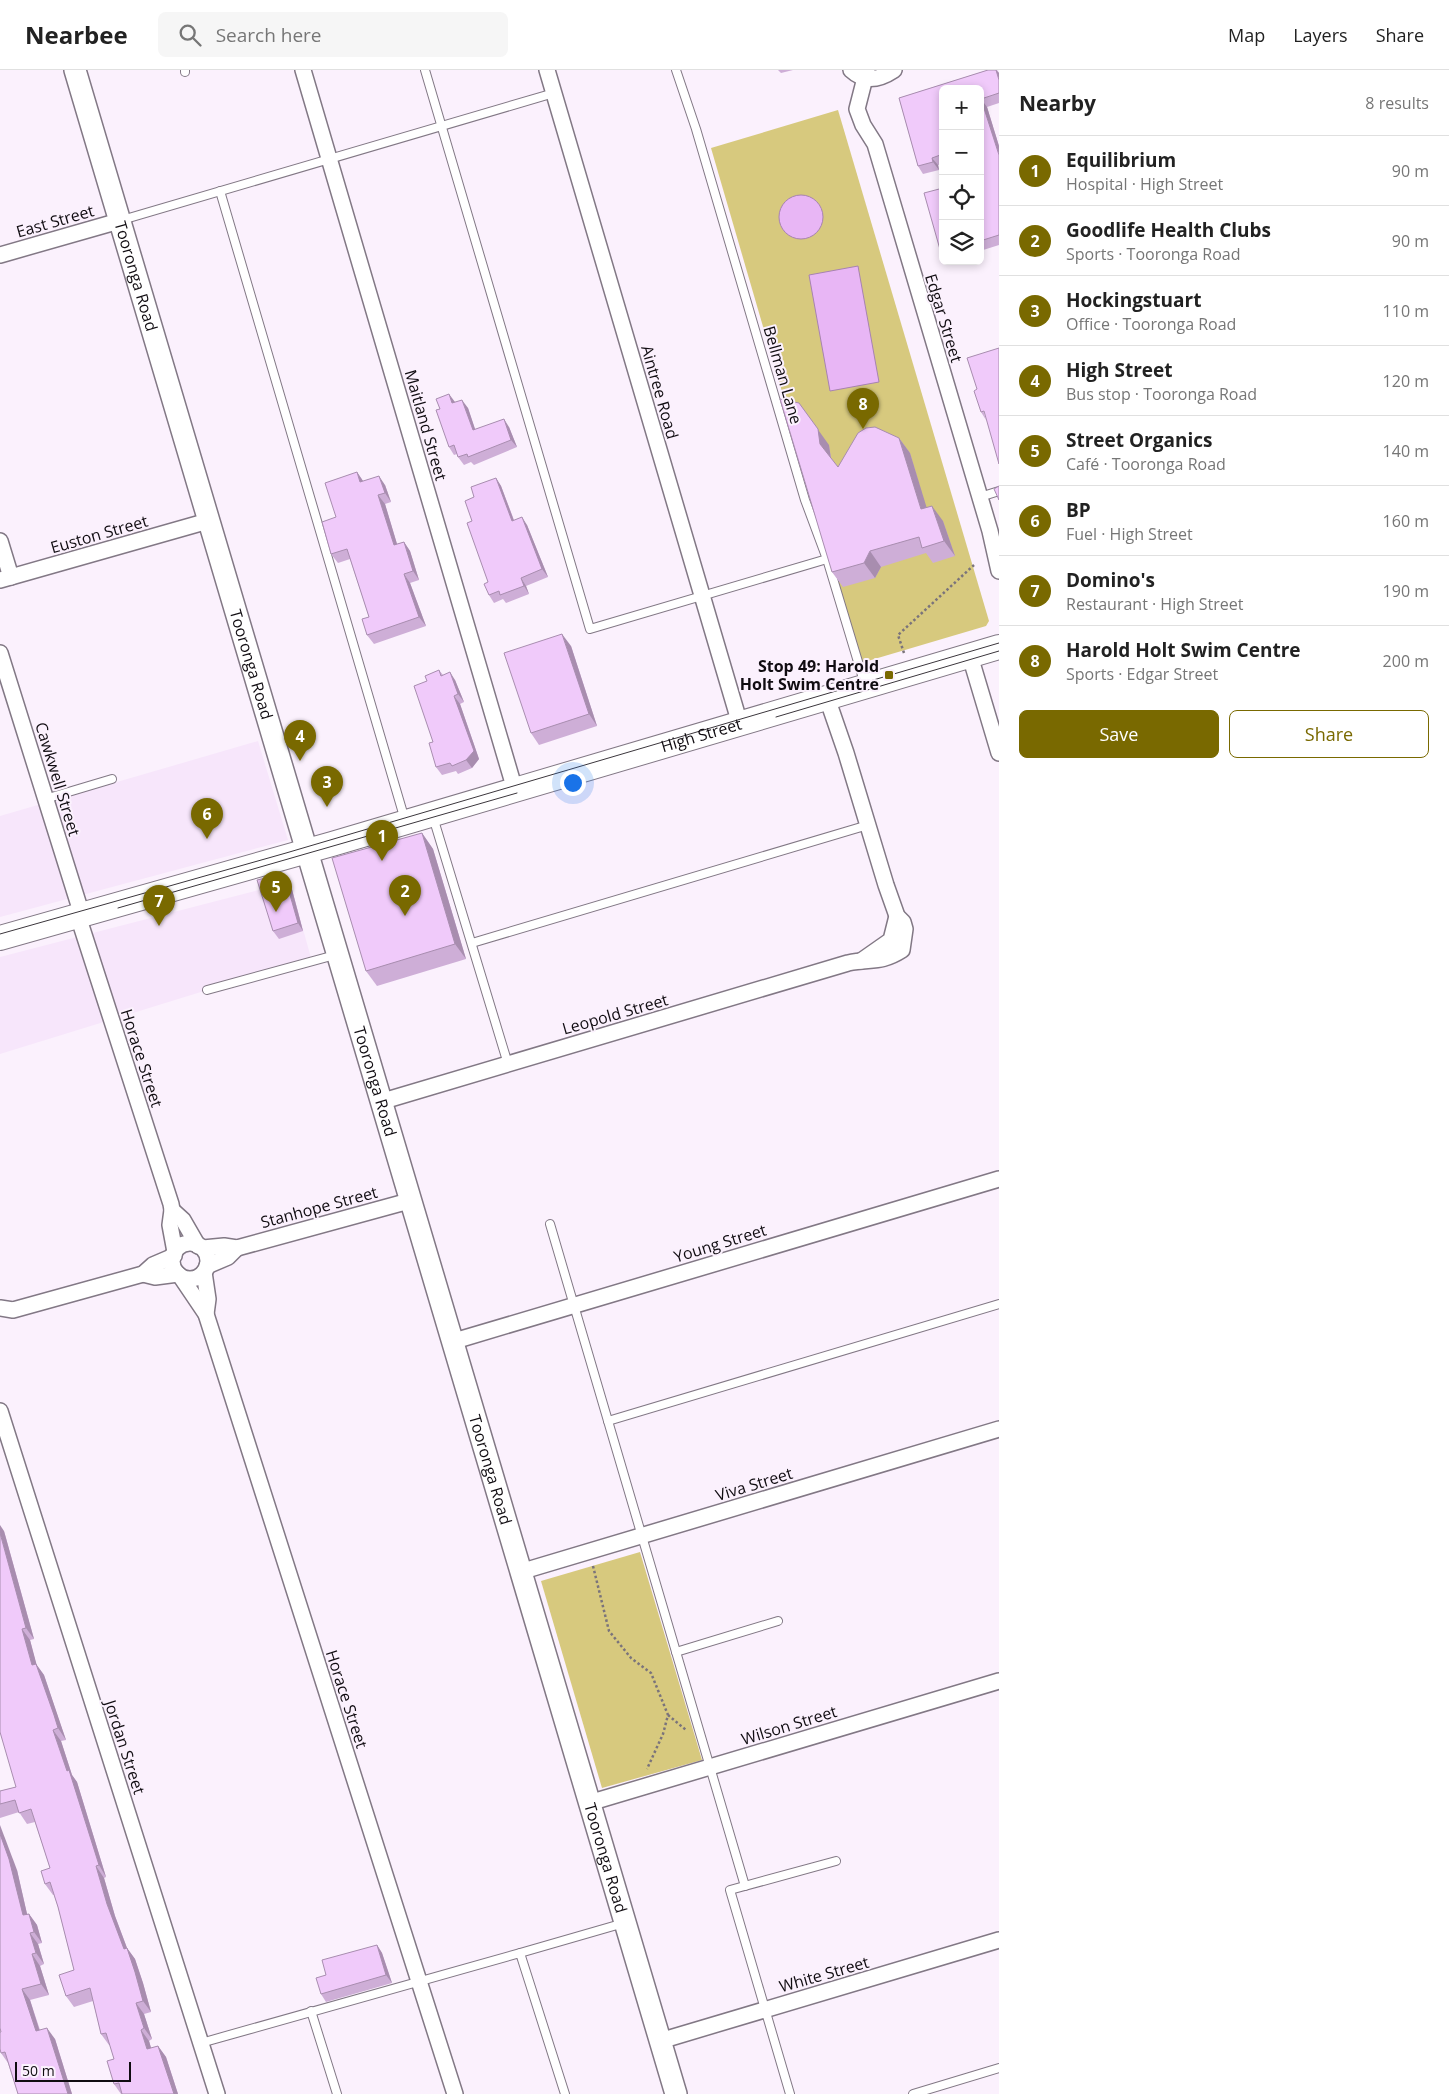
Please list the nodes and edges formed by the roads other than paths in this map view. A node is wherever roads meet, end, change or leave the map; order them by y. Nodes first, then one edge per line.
1 (75, 70) edge
2 (303, 70) edge
3 (425, 70) edge
4 (547, 70) edge
5 (676, 70) edge
6 (850, 70) edge
7 (894, 70) edge
8 (865, 74) edge
9 (554, 93) junction
10 (441, 126) junction
11 (329, 159) junction
12 (220, 191) junction
13 (119, 221) junction
14 (0, 255) edge
15 (999, 491) edge
16 (980, 497) junction
17 (208, 522) junction
18 (0, 540) edge
19 (827, 559) junction
20 (999, 571) edge
21 (6, 579) edge
22 (702, 596) junction
23 (999, 647) edge
24 (0, 654) edge
25 (970, 656) junction
26 (865, 687) junction
27 (827, 698) junction
28 (740, 724) junction
29 (999, 753) edge
30 (112, 779) dead end
31 (515, 790) junction
32 (45, 799) junction
33 (432, 814) junction
34 (406, 822) junction
35 (868, 825) junction
36 (306, 852) junction
37 (80, 915) junction
38 (0, 938) edge
39 (472, 942) junction
40 (336, 954) junction
41 (207, 990) dead end
42 (508, 1064) junction
43 (380, 1102) junction
44 (999, 1179) edge
45 (409, 1200) junction
46 (172, 1210) junction
47 (550, 1224) dead end
48 (200, 1247) junction
49 (237, 1248) junction
50 (174, 1254) junction
51 (206, 1269) junction
52 (143, 1274) junction
53 (180, 1275) junction
54 (999, 1304) edge
55 (573, 1305) junction
56 (6, 1309) edge
57 (206, 1314) junction
58 (0, 1320) edge
59 (451, 1342) junction
60 (0, 1411) edge
61 (608, 1421) junction
62 (999, 1429) edge
63 (642, 1536) junction
64 (520, 1572) junction
65 (778, 1621) dead end
66 (676, 1652) junction
67 (999, 1681) edge
68 (710, 1767) junction
69 (589, 1803) junction
70 (836, 1860) dead end
71 (745, 1886) junction
72 (624, 1923) junction
73 (999, 1940) edge
74 (520, 1953) junction
75 (418, 1980) junction
76 (765, 2010) junction
77 (311, 2011) junction
78 (660, 2041) junction
79 (201, 2043) junction
80 (999, 2068) edge
81 (217, 2094) edge
82 (337, 2094) edge
83 (455, 2094) edge
84 (565, 2094) edge
85 (676, 2094) edge
86 (790, 2094) edge
87 (913, 2094) edge

1 - 13 main road, Tooronga Road
2 - 11 street, Maitland Street
3 - 10 lane
4 - 9 street, Aintree Road
5 - 19 lane, Bellman Lane
6 - 8 street
7 - 8 street
8 - 16 street, Edgar Street
9 - 10 lane
9 - 22 street, Aintree Road
10 - 11 lane
10 - 22 lane
11 - 12 lane
11 - 31 street, Maitland Street
12 - 13 lane
12 - 34 lane
13 - 14 street, East Street
13 - 17 main road, Tooronga Road
15 - 16 lane
16 - 20 street, Edgar Street
17 - 21 street, Euston Street
17 - 36 main road, Tooronga Road
18 - 21 street
19 - 22 lane
19 - 26 lane, Bellman Lane
22 - 28 street, Aintree Road
23 - 25 main road, High Street
24 - 32 street, Cawkwell Street
25 - 26 main road, High Street
25 - 29 street
26 - 27 main road, High Street
27 - 28 main road, High Street
27 - 35 street, Leopold Street
28 - 31 main road, High Street
30 - 32 lane
31 - 33 main road, High Street
32 - 37 street, Cawkwell Street
33 - 34 main road, High Street
33 - 39 lane
34 - 36 main road, High Street
35 - 39 lane
35 - 42 street, Leopold Street
36 - 37 main road, High Street
36 - 40 main road, Tooronga Road
37 - 38 main road, High Street
37 - 46 street, Horace Street
39 - 42 lane
40 - 41 lane
40 - 43 main road, Tooronga Road
42 - 43 street, Leopold Street
43 - 45 main road, Tooronga Road
44 - 55 street, Young Street
45 - 49 street, Stanhope Street
45 - 59 main road, Tooronga Road
46 - 48 street, Horace Street
46 - 50 street, Horace Street
47 - 55 lane
48 - 49 street, Stanhope Street
48 - 50 street
48 - 51 street
49 - 51 street, Stanhope Street
50 - 52 street
50 - 53 street
51 - 53 street
51 - 57 street, Horace Street
52 - 53 street
52 - 56 street
53 - 57 street, Horace Street
54 - 61 lane
55 - 59 street, Young Street
55 - 61 lane
56 - 58 street
57 - 75 street, Horace Street
59 - 64 main road, Tooronga Road
60 - 79 street, Jordan Street
61 - 63 lane
62 - 63 street, Viva Street
63 - 64 street, Viva Street
63 - 66 lane
64 - 69 main road, Tooronga Road
65 - 66 lane
66 - 68 lane
67 - 68 street, Wilson Street
68 - 69 street, Wilson Street
68 - 71 lane
69 - 72 main road, Tooronga Road
70 - 71 lane
71 - 76 lane
72 - 74 lane
72 - 78 main road, Tooronga Road
73 - 76 street, White Street
74 - 75 lane
74 - 84 lane
75 - 77 lane
75 - 83 street, Horace Street
76 - 78 street, White Street
76 - 86 lane
77 - 79 lane
77 - 82 lane
78 - 85 main road, Tooronga Road
79 - 81 street, Jordan Street
80 - 87 lane

